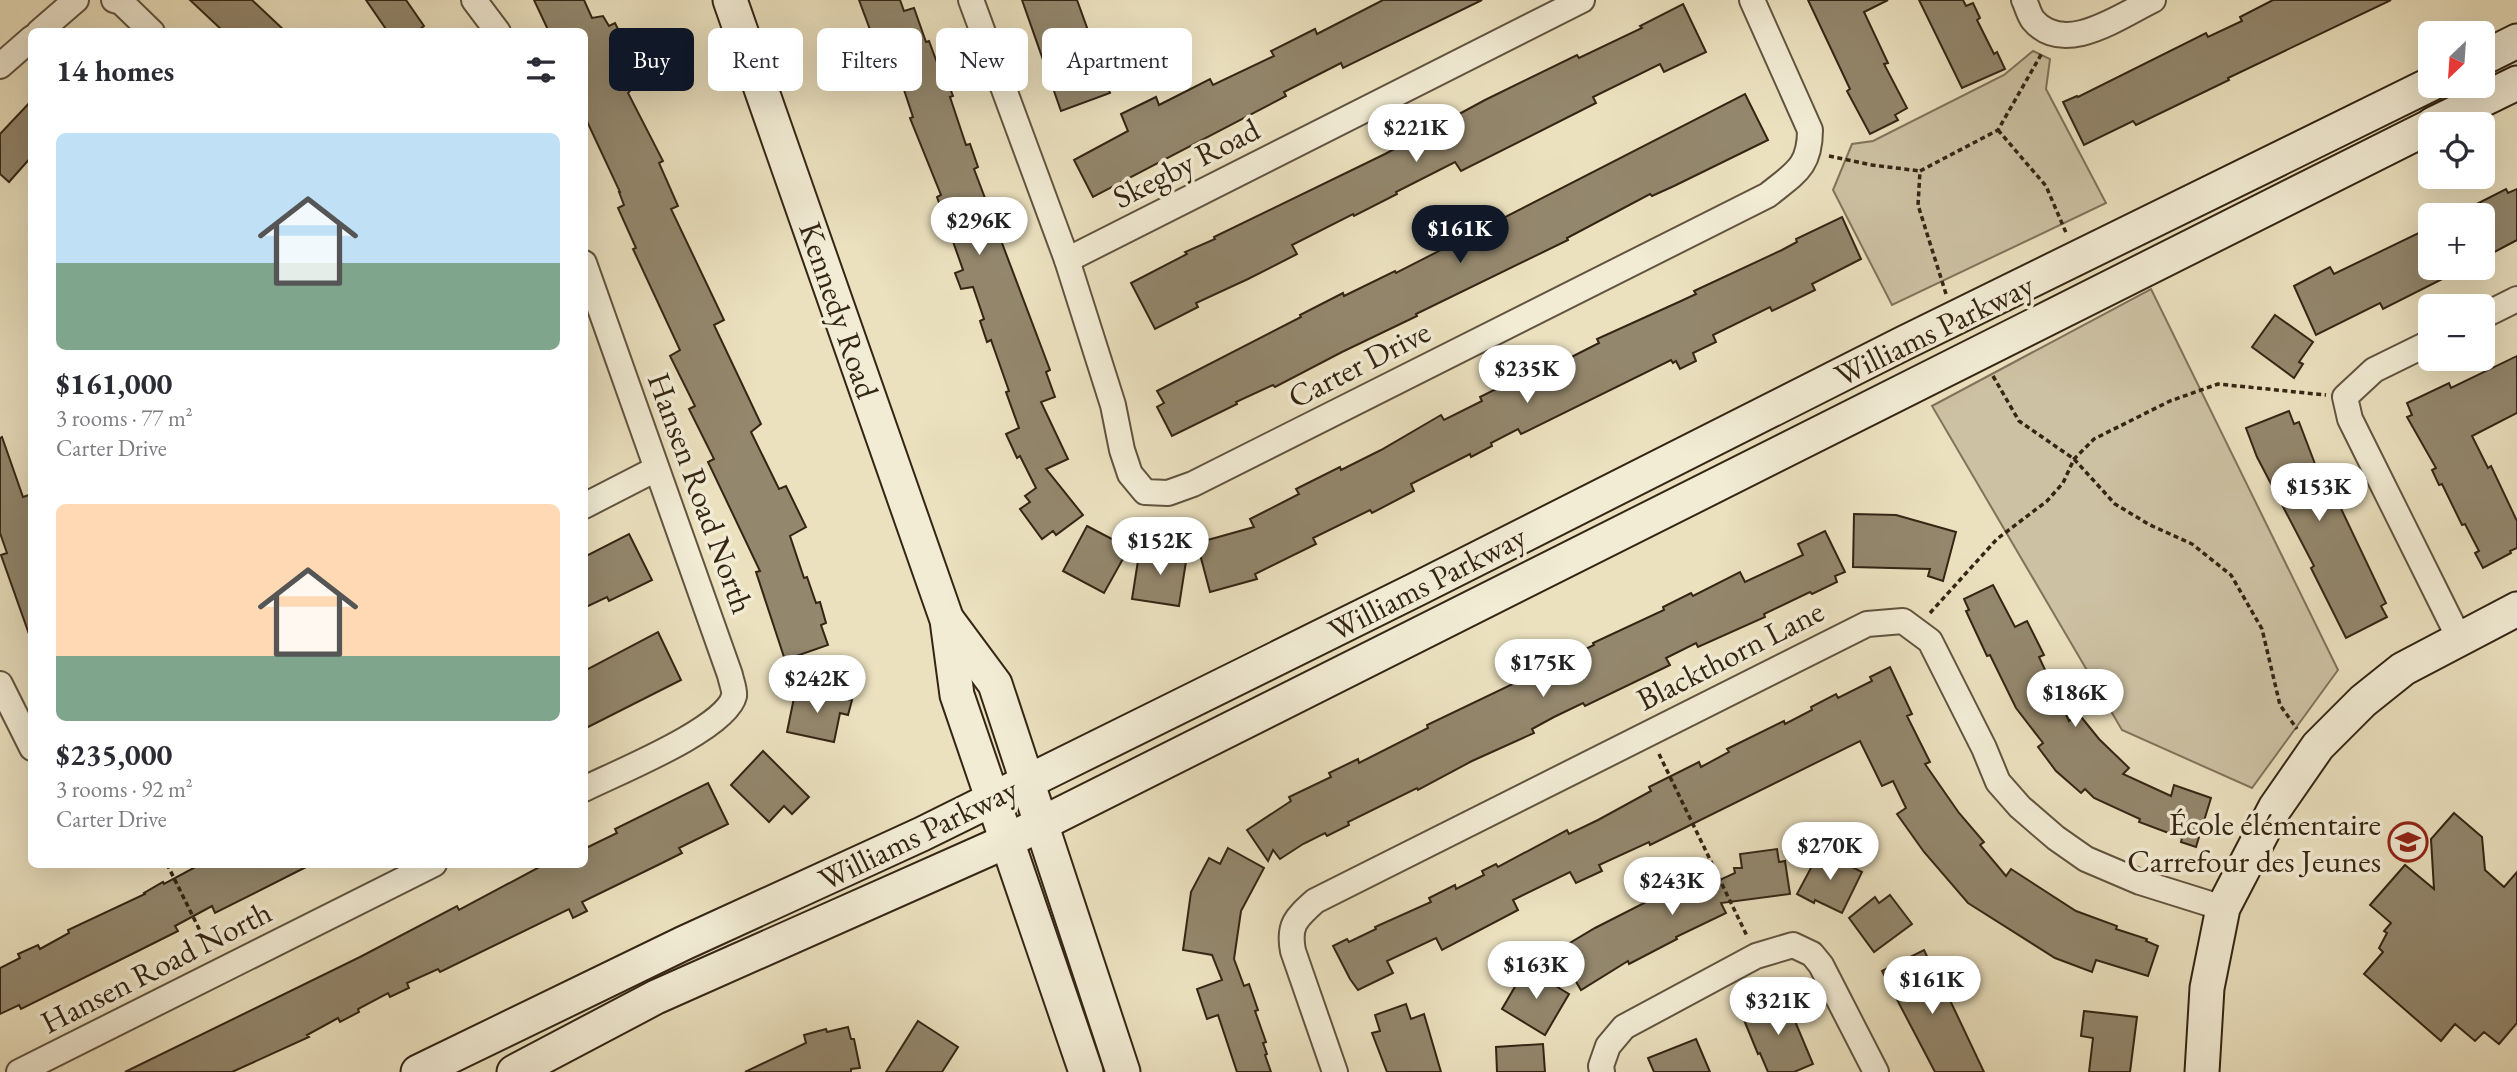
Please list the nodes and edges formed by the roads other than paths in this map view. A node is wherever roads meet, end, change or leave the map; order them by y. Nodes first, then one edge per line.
1 (76, 0) edge
2 (114, 0) edge
3 (474, 0) edge
4 (730, 0) edge
5 (971, 0) edge
6 (1582, 0) edge
7 (1752, 0) edge
8 (2024, 0) edge
9 (2153, 0) edge
10 (44, 28) edge
11 (148, 28) edge
12 (495, 28) edge
13 (2517, 41) edge
14 (28, 42) edge
15 (2496, 52) edge
16 (0, 66) edge
17 (2517, 83) edge
18 (2418, 90) edge
19 (2458, 112) edge
20 (2418, 132) edge
21 (1067, 260) junction
22 (588, 274) edge
23 (2517, 299) edge
24 (2495, 310) edge
25 (2418, 348) edge
26 (656, 469) junction
27 (588, 504) edge
28 (2517, 609) edge
29 (947, 620) junction
30 (2459, 638) junction
31 (0, 684) edge
32 (28, 740) edge
33 (1027, 781) junction
34 (588, 787) edge
35 (992, 799) junction
36 (1041, 823) junction
37 (1007, 841) junction
38 (426, 868) edge
39 (2223, 908) junction
40 (19, 1072) edge
41 (418, 1072) edge
42 (514, 1072) edge
43 (1086, 1072) edge
44 (1123, 1072) edge
45 (1335, 1072) edge
46 (1602, 1072) edge
47 (1875, 1072) edge
48 (2202, 1072) edge

1 - 10 street
2 - 11 street
3 - 12 street
4 - 29 main road, Kennedy Road
5 - 21 street
6 - 21 street, Skegby Road
7 - 21 street, Carter Drive
8 - 9 street
13 - 15 main road
14 - 16 street
17 - 19 main road, Williams Parkway
18 - 33 main road, Williams Parkway
20 - 36 main road, Williams Parkway
22 - 26 street, Hansen Road North
23 - 24 street
25 - 30 street
26 - 27 street
26 - 34 street, Hansen Road North
28 - 30 main road
29 - 33 main road
29 - 35 main road
30 - 39 main road
31 - 32 street
33 - 35 main road, Williams Parkway
33 - 36 main road
35 - 37 main road
35 - 41 main road, Williams Parkway
36 - 37 main road, Williams Parkway
36 - 44 main road
37 - 42 main road, Williams Parkway
37 - 43 main road
38 - 40 street, Hansen Road North
39 - 45 street, Blackthorn Lane
39 - 48 main road
46 - 47 street

